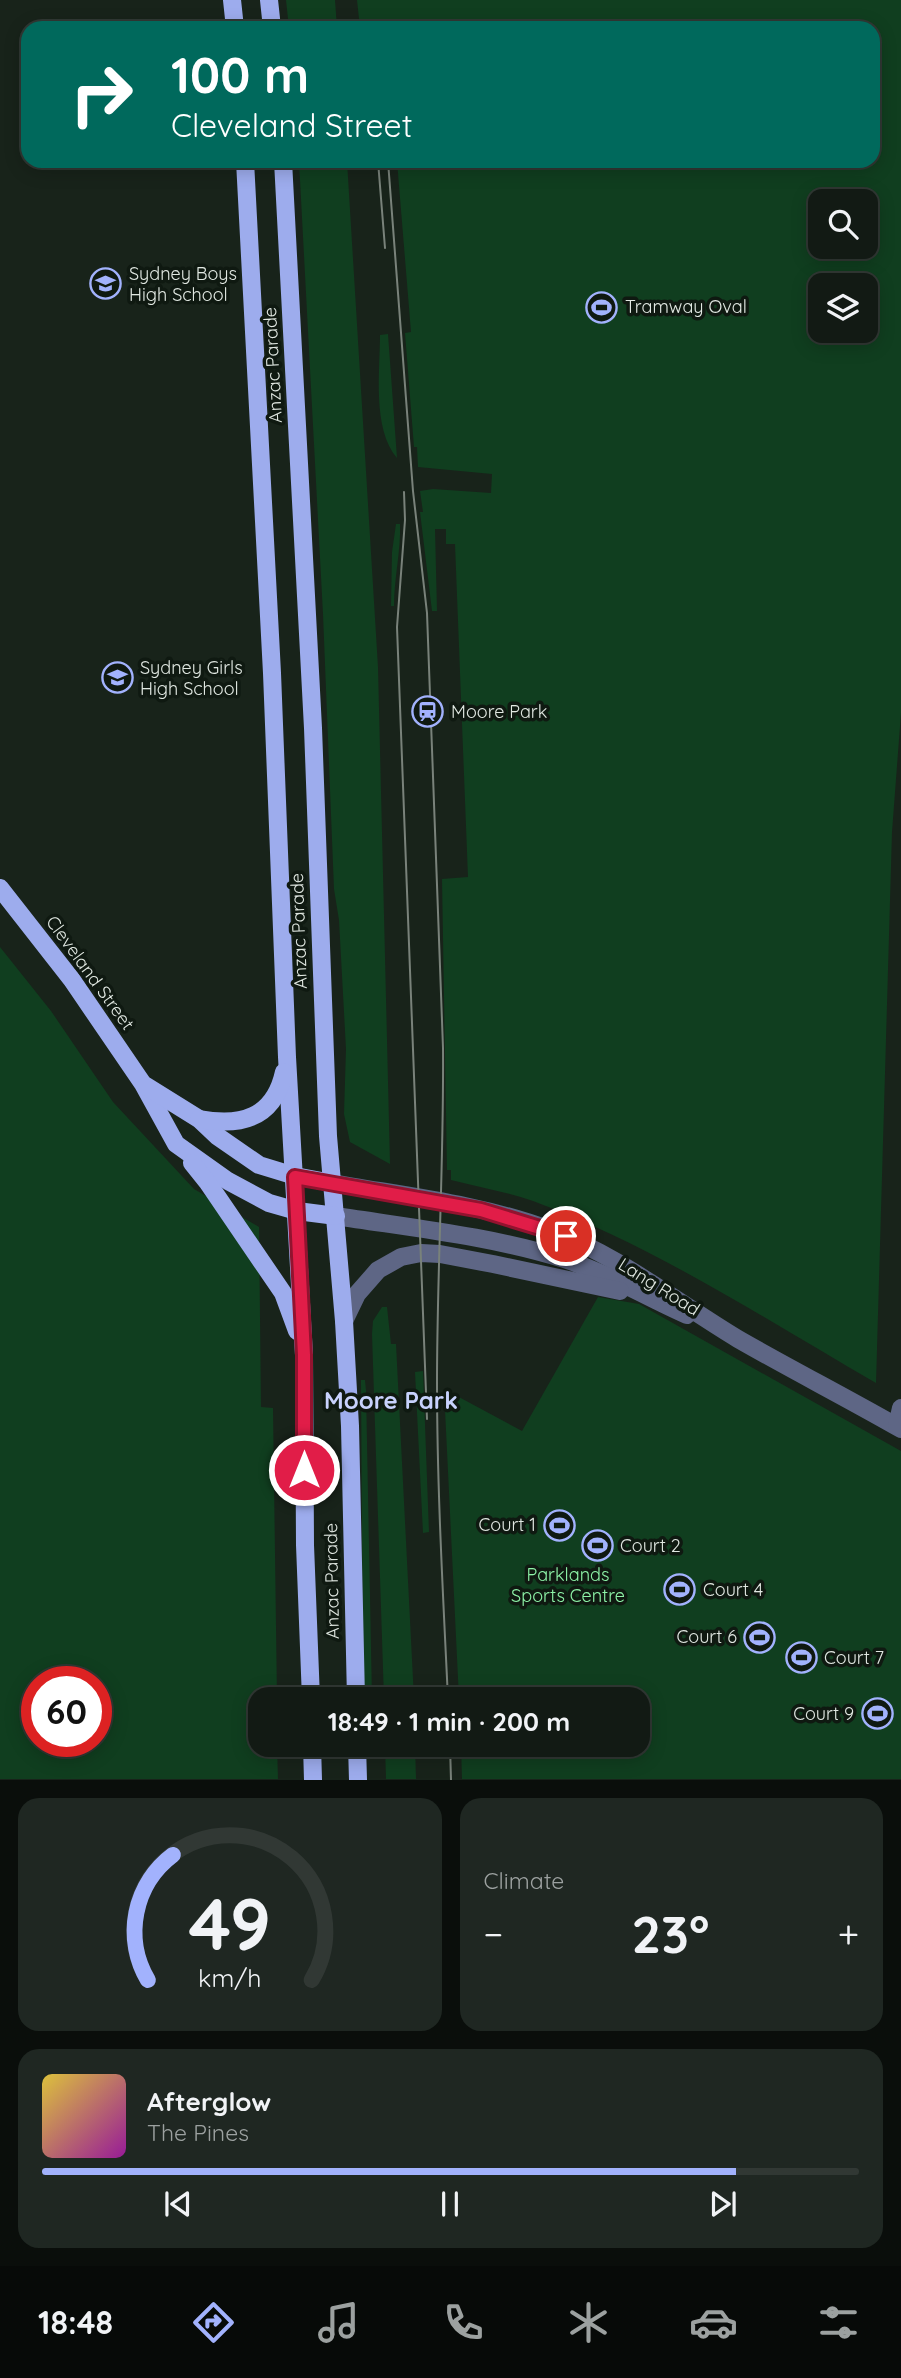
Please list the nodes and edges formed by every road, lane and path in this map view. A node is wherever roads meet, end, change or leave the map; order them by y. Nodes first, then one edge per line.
1 (232, 0) edge
2 (269, 0) edge
3 (234, 21) edge
4 (271, 21) edge
5 (245, 168) edge
6 (283, 168) edge
7 (0, 888) edge
8 (287, 1057) junction
9 (143, 1084) junction
10 (199, 1119) junction
11 (176, 1144) junction
12 (295, 1177) junction
13 (332, 1183) junction
14 (297, 1211) junction
15 (336, 1216) junction
16 (647, 1297) junction
17 (344, 1321) junction
18 (738, 1338) junction
19 (304, 1355) junction
20 (901, 1408) edge
21 (899, 1427) edge
22 (311, 1687) edge
23 (356, 1687) edge
24 (312, 1757) edge
25 (357, 1757) edge
26 (313, 1780) edge
27 (358, 1780) edge

1 - 3 main road
2 - 4 main road
5 - 8 main road, Anzac Parade
6 - 13 main road, Anzac Parade
7 - 9 main road, Cleveland Street
8 - 10 main road
8 - 12 main road, Anzac Parade
9 - 10 main road, Cleveland Street
9 - 11 main road, Cleveland Street
10 - 12 main road, Cleveland Street
11 - 14 main road, Cleveland Street
11 - 19 main road
12 - 13 main road, Cleveland Street
12 - 14 main road, Anzac Parade
13 - 15 main road, Anzac Parade
13 - 18 street, Lang Road
14 - 15 main road, Cleveland Street
14 - 19 main road, Anzac Parade
15 - 16 street, Lang Road
15 - 17 main road, Anzac Parade
16 - 17 street
16 - 18 street, Lang Road
17 - 23 main road, Anzac Parade
18 - 21 street, Lang Road
19 - 22 main road, Anzac Parade
20 - 21 street
24 - 26 main road
25 - 27 main road

